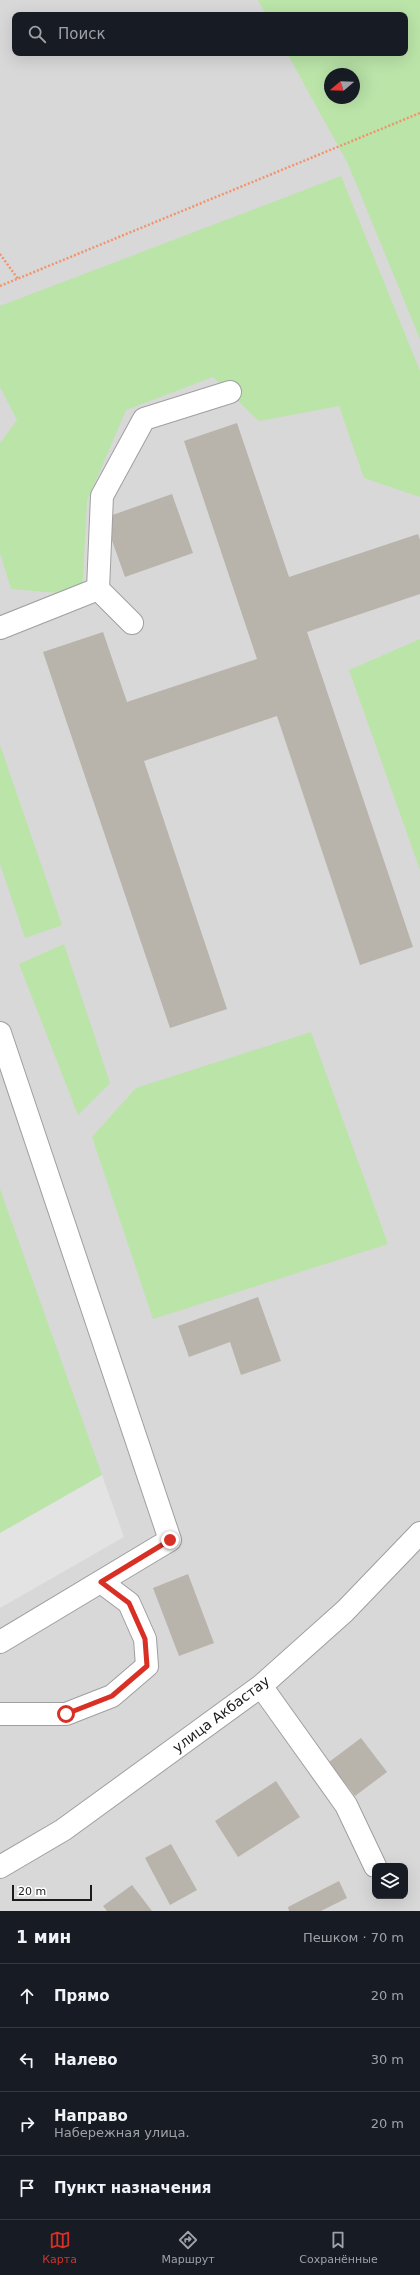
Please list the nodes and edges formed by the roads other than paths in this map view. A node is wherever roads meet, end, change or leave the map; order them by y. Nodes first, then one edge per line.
1 (230, 392) dead end
2 (98, 589) junction
3 (132, 623) dead end
4 (0, 628) edge
5 (0, 1033) edge
6 (420, 1533) edge
7 (101, 1582) junction
8 (0, 1642) edge
9 (261, 1686) junction
10 (0, 1714) edge
11 (374, 1863) edge
12 (0, 1867) edge

1 - 2 street
2 - 3 street
2 - 4 street
5 - 7 street
6 - 9 street, улица Акбастау
7 - 8 street
7 - 10 street
9 - 11 street
9 - 12 street, улица Акбастау

